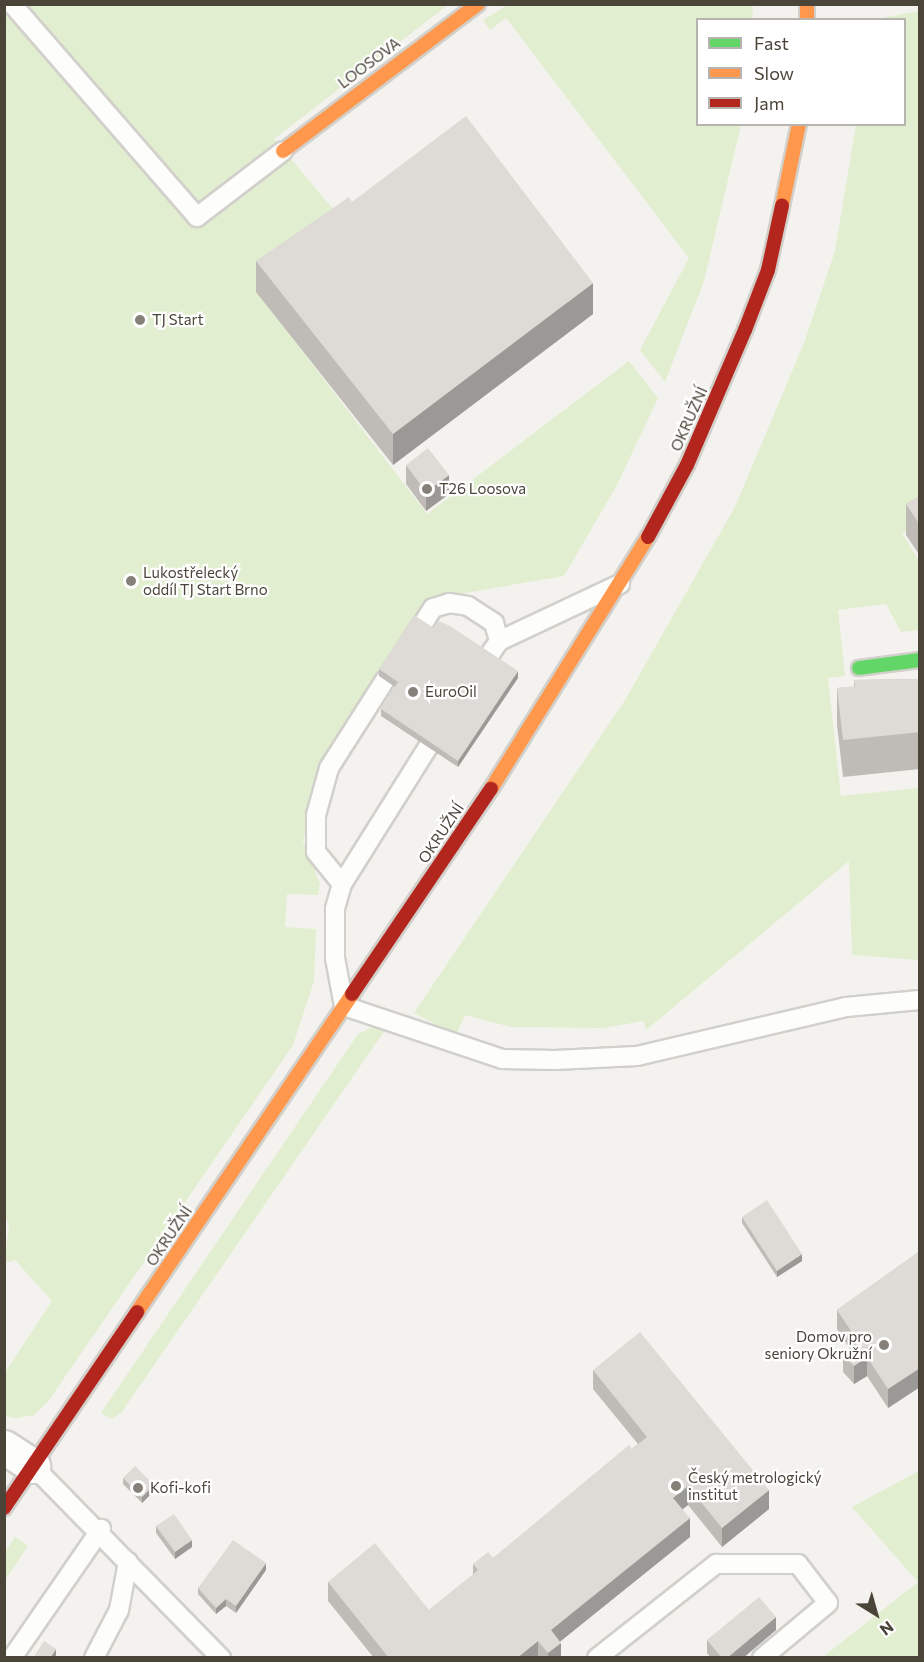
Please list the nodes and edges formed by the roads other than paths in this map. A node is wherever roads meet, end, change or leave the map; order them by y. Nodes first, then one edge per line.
1 (12, 4) edge
2 (478, 4) edge
3 (799, 126) edge
4 (283, 151) joint
5 (624, 582) junction
6 (421, 627) edge
7 (499, 642) junction
8 (488, 657) edge
9 (920, 660) edge
10 (859, 668) dead end
11 (386, 680) edge
12 (428, 747) edge
13 (342, 884) junction
14 (920, 1000) edge
15 (344, 1006) junction
16 (4, 1448) edge
17 (33, 1466) junction
18 (4, 1508) edge
19 (100, 1530) junction
20 (128, 1562) junction
21 (12, 1658) edge
22 (94, 1658) edge
23 (221, 1658) edge
24 (597, 1658) edge
25 (762, 1658) edge

1 - 4 lane
2 - 4 street, LOOSOVA
3 - 5 street, OKRUŽNÍ
5 - 7 lane
5 - 15 street, OKRUŽNÍ
6 - 7 lane
7 - 8 lane
9 - 10 street
11 - 13 lane
12 - 13 lane
13 - 15 lane
14 - 15 lane
15 - 17 street, OKRUŽNÍ
16 - 17 street
17 - 18 street, OKRUŽNÍ
17 - 19 lane
19 - 20 lane
19 - 21 lane
20 - 22 lane
20 - 23 lane
24 - 25 lane

